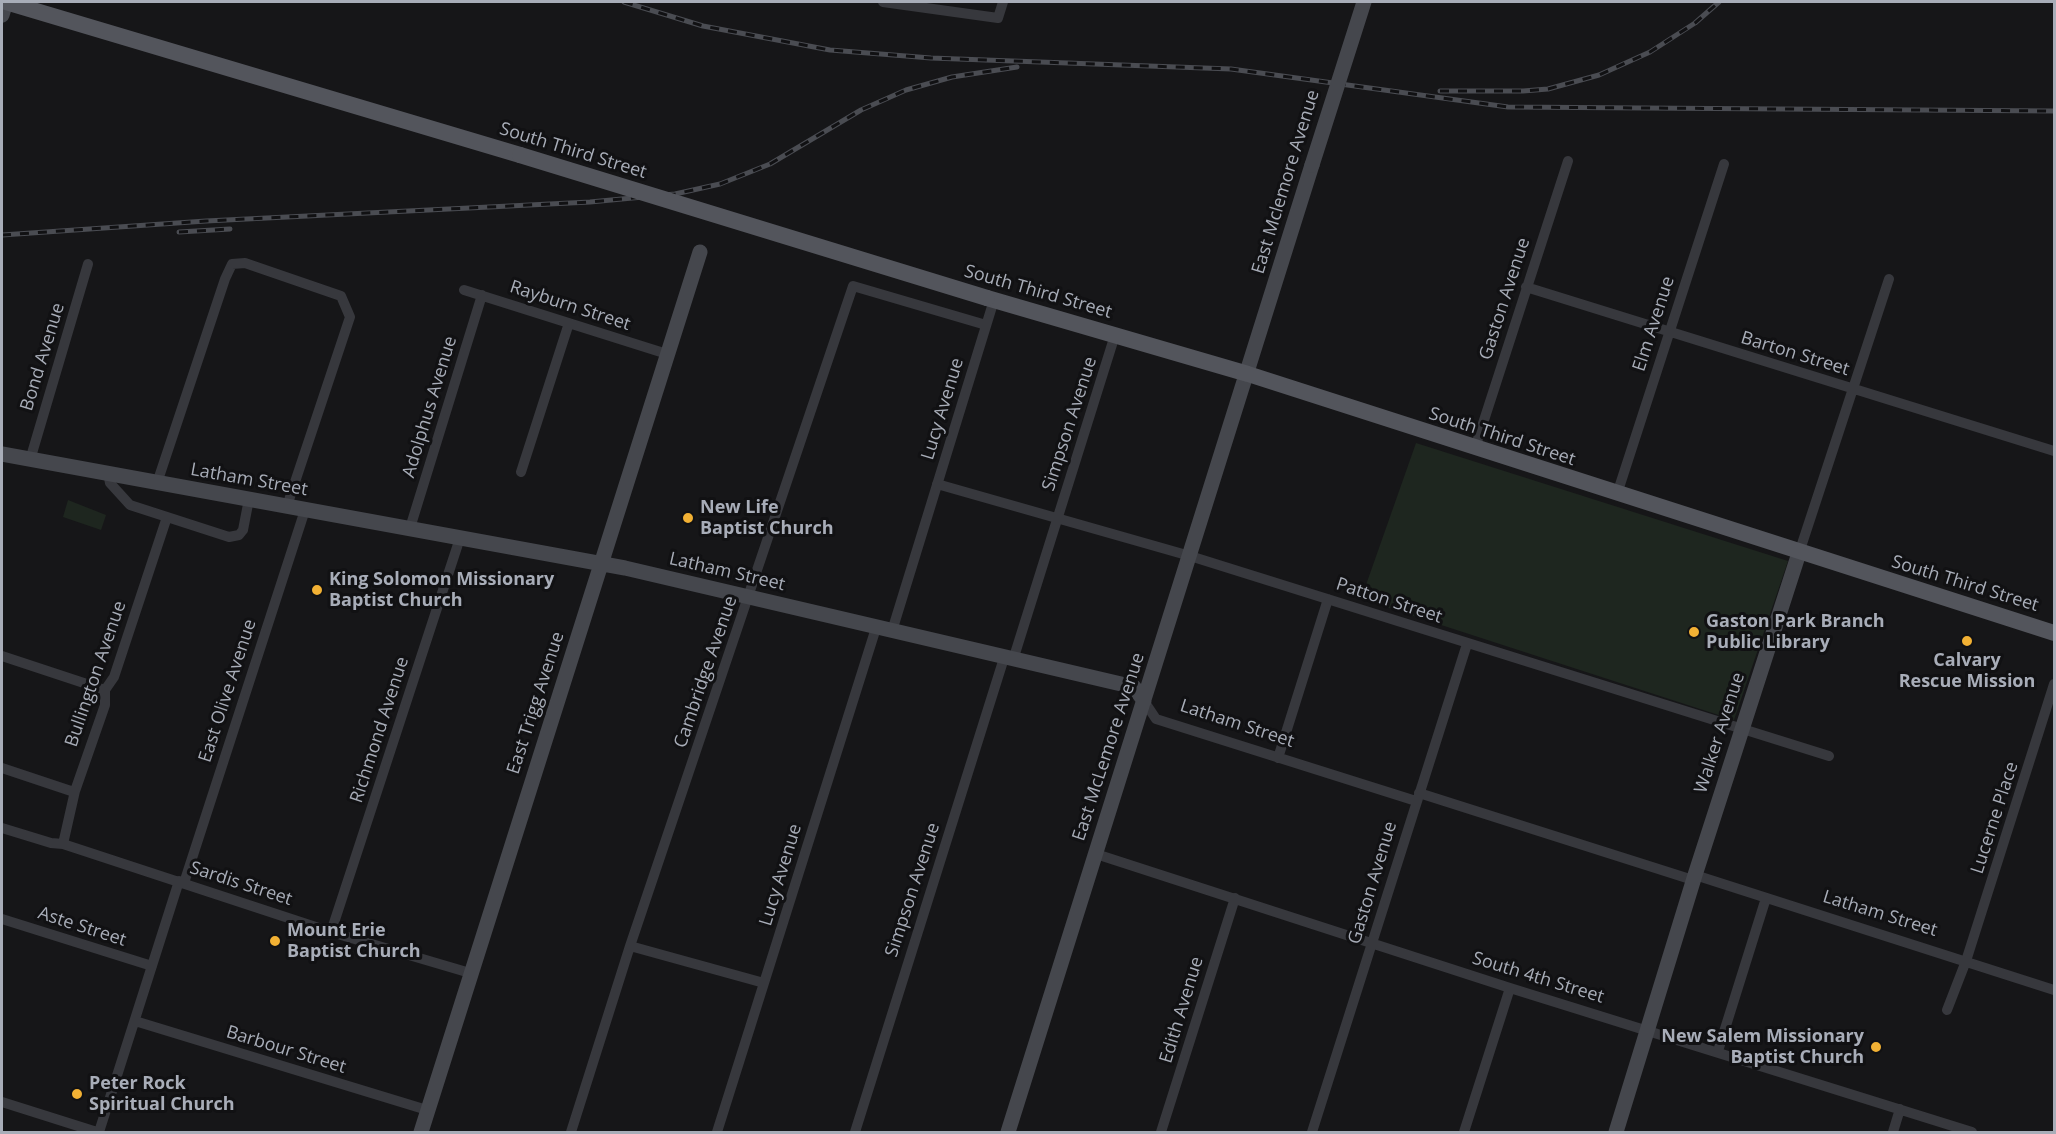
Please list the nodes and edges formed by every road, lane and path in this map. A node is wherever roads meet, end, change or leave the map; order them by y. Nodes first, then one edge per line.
1 (6, 2) edge
2 (883, 2) edge
3 (1003, 2) edge
4 (1364, 2) edge
5 (2, 15) edge
6 (1568, 161) dead end
7 (1724, 164) dead end
8 (700, 252) dead end
9 (88, 264) dead end
10 (1889, 279) dead end
11 (1526, 287) junction
12 (464, 290) dead end
13 (482, 295) junction
14 (991, 299) junction
15 (569, 323) junction
16 (986, 326) junction
17 (1669, 331) junction
18 (1115, 334) junction
19 (667, 354) junction
20 (1248, 374) junction
21 (1853, 389) junction
22 (1475, 448) junction
23 (2055, 451) edge
24 (2, 454) edge
25 (30, 460) junction
26 (521, 472) dead end
27 (108, 473) junction
28 (157, 483) junction
29 (937, 484) junction
30 (1617, 494) junction
31 (249, 499) junction
32 (287, 506) junction
33 (304, 510) junction
34 (167, 517) junction
35 (1057, 519) junction
36 (410, 528) junction
37 (460, 538) junction
38 (1799, 553) junction
39 (1190, 556) junction
40 (601, 564) junction
41 (749, 598) junction
42 (1328, 599) junction
43 (876, 627) junction
44 (892, 631) junction
45 (2055, 633) edge
46 (1467, 644) junction
47 (2, 656) edge
48 (1009, 659) junction
49 (2055, 684) edge
50 (105, 690) junction
51 (1144, 701) junction
52 (1742, 729) junction
53 (1829, 756) dead end
54 (1278, 758) junction
55 (2, 768) edge
56 (74, 792) junction
57 (1417, 797) junction
58 (2, 828) edge
59 (63, 844) junction
60 (1095, 854) junction
61 (1694, 877) junction
62 (181, 882) junction
63 (1235, 898) junction
64 (1766, 898) junction
65 (2, 919) edge
66 (331, 932) junction
67 (1372, 942) junction
68 (630, 946) junction
69 (1966, 961) junction
70 (152, 966) junction
71 (470, 974) junction
72 (764, 983) junction
73 (1510, 988) junction
74 (2055, 990) edge
75 (1947, 1010) dead end
76 (135, 1021) junction
77 (1647, 1029) junction
78 (1718, 1051) junction
79 (2, 1102) edge
80 (1900, 1109) junction
81 (427, 1110) junction
82 (98, 1132) edge
83 (421, 1132) edge
84 (571, 1132) edge
85 (717, 1132) edge
86 (855, 1132) edge
87 (1008, 1132) edge
88 (1161, 1132) edge
89 (1312, 1132) edge
90 (1464, 1132) edge
91 (1616, 1132) edge
92 (1893, 1132) edge
93 (1972, 1132) edge

1 - 5 street
1 - 14 main road, South Third Street, bridge
2 - 3 street
4 - 20 street, East Mclemore Avenue, bridge
6 - 11 street, Gaston Avenue
7 - 17 street, Elm Avenue
8 - 19 street, East Trigg Avenue
9 - 25 street, Bond Avenue
10 - 21 street, Walker Avenue
11 - 17 street, Barton Street
11 - 22 street, Gaston Avenue
12 - 13 street, Rayburn Street
13 - 15 street, Rayburn Street
13 - 36 street, Adolphus Avenue
14 - 16 street, Lucy Avenue
14 - 18 main road, South Third Street
15 - 19 street, Rayburn Street
15 - 26 street
16 - 29 street, Lucy Avenue
16 - 41 street, Cambridge Avenue
17 - 21 street, Barton Street
17 - 30 street, Elm Avenue
18 - 20 main road, South Third Street
18 - 35 street, Simpson Avenue
19 - 40 street, East Trigg Avenue
20 - 22 main road, South Third Street
20 - 39 street, East McLemore Avenue
21 - 23 street, Barton Street
21 - 38 street, Walker Avenue
22 - 30 main road, South Third Street
24 - 25 street, Latham Street
25 - 27 street, Latham Street
27 - 28 street, Latham Street
27 - 34 street
28 - 31 street, Latham Street
28 - 32 street
29 - 35 street, Patton Street
29 - 44 street, Lucy Avenue
30 - 38 main road, South Third Street
31 - 32 street, Latham Street
31 - 34 street
32 - 33 street, Latham Street
33 - 36 street, Latham Street
33 - 62 street, East Olive Avenue
34 - 50 street, Bullington Avenue
35 - 39 street, Patton Street
35 - 48 street, Simpson Avenue
36 - 37 street, Latham Street
37 - 40 street, Latham Street
37 - 66 street, Richmond Avenue
38 - 45 main road, South Third Street
38 - 52 street, Walker Avenue
39 - 42 street, Patton Street
39 - 51 street, East McLemore Avenue
40 - 41 street, Latham Street
40 - 71 street, East Trigg Avenue
41 - 43 street, Latham Street
41 - 68 street, Cambridge Avenue
42 - 46 street, Patton Street
42 - 54 street
43 - 44 street, Latham Street
43 - 72 street, Lucy Avenue
44 - 48 street, Latham Street
46 - 52 street, Patton Street
46 - 57 street, Gaston Avenue
47 - 50 street
48 - 51 street, Latham Street
48 - 86 street, Simpson Avenue
49 - 69 street, Lucerne Place
50 - 56 street, Bullington Avenue
51 - 54 street, Latham Street
51 - 60 street, East McLemore Avenue
52 - 53 street, Patton Street
52 - 61 street, Walker Avenue
54 - 57 street, Latham Street
55 - 56 street
56 - 59 street, Bullington Avenue
57 - 61 street, Latham Street
57 - 67 street, Gaston Avenue
58 - 59 street, Sardis Street
59 - 62 street, Sardis Street
60 - 63 street, South 4th Street
60 - 87 street, East McLemore Avenue
61 - 64 street, Latham Street
61 - 77 street, Walker Avenue
62 - 66 street, Sardis Street
62 - 70 street, East Olive Avenue
63 - 67 street, South 4th Street
63 - 88 street, Edith Avenue
64 - 69 street, Latham Street
64 - 78 street
65 - 70 street, Aste Street
66 - 71 street, Sardis Street
67 - 73 street, South 4th Street
67 - 89 street, Gaston Avenue
68 - 72 street
68 - 84 street, Cambridge Avenue
69 - 74 street, Latham Street
69 - 75 street, Lucerne Place
70 - 76 street, East Olive Avenue
71 - 81 street, East Trigg Avenue
72 - 85 street, Lucy Avenue
73 - 77 street, South 4th Street
73 - 90 street
76 - 81 street, Barbour Street
76 - 82 street, East Olive Avenue
77 - 78 street, South 4th Street
77 - 91 street, Walker Avenue
78 - 80 street, South 4th Street
79 - 82 street
80 - 92 street
80 - 93 street, South 4th Street
81 - 83 street, East Trigg Avenue

